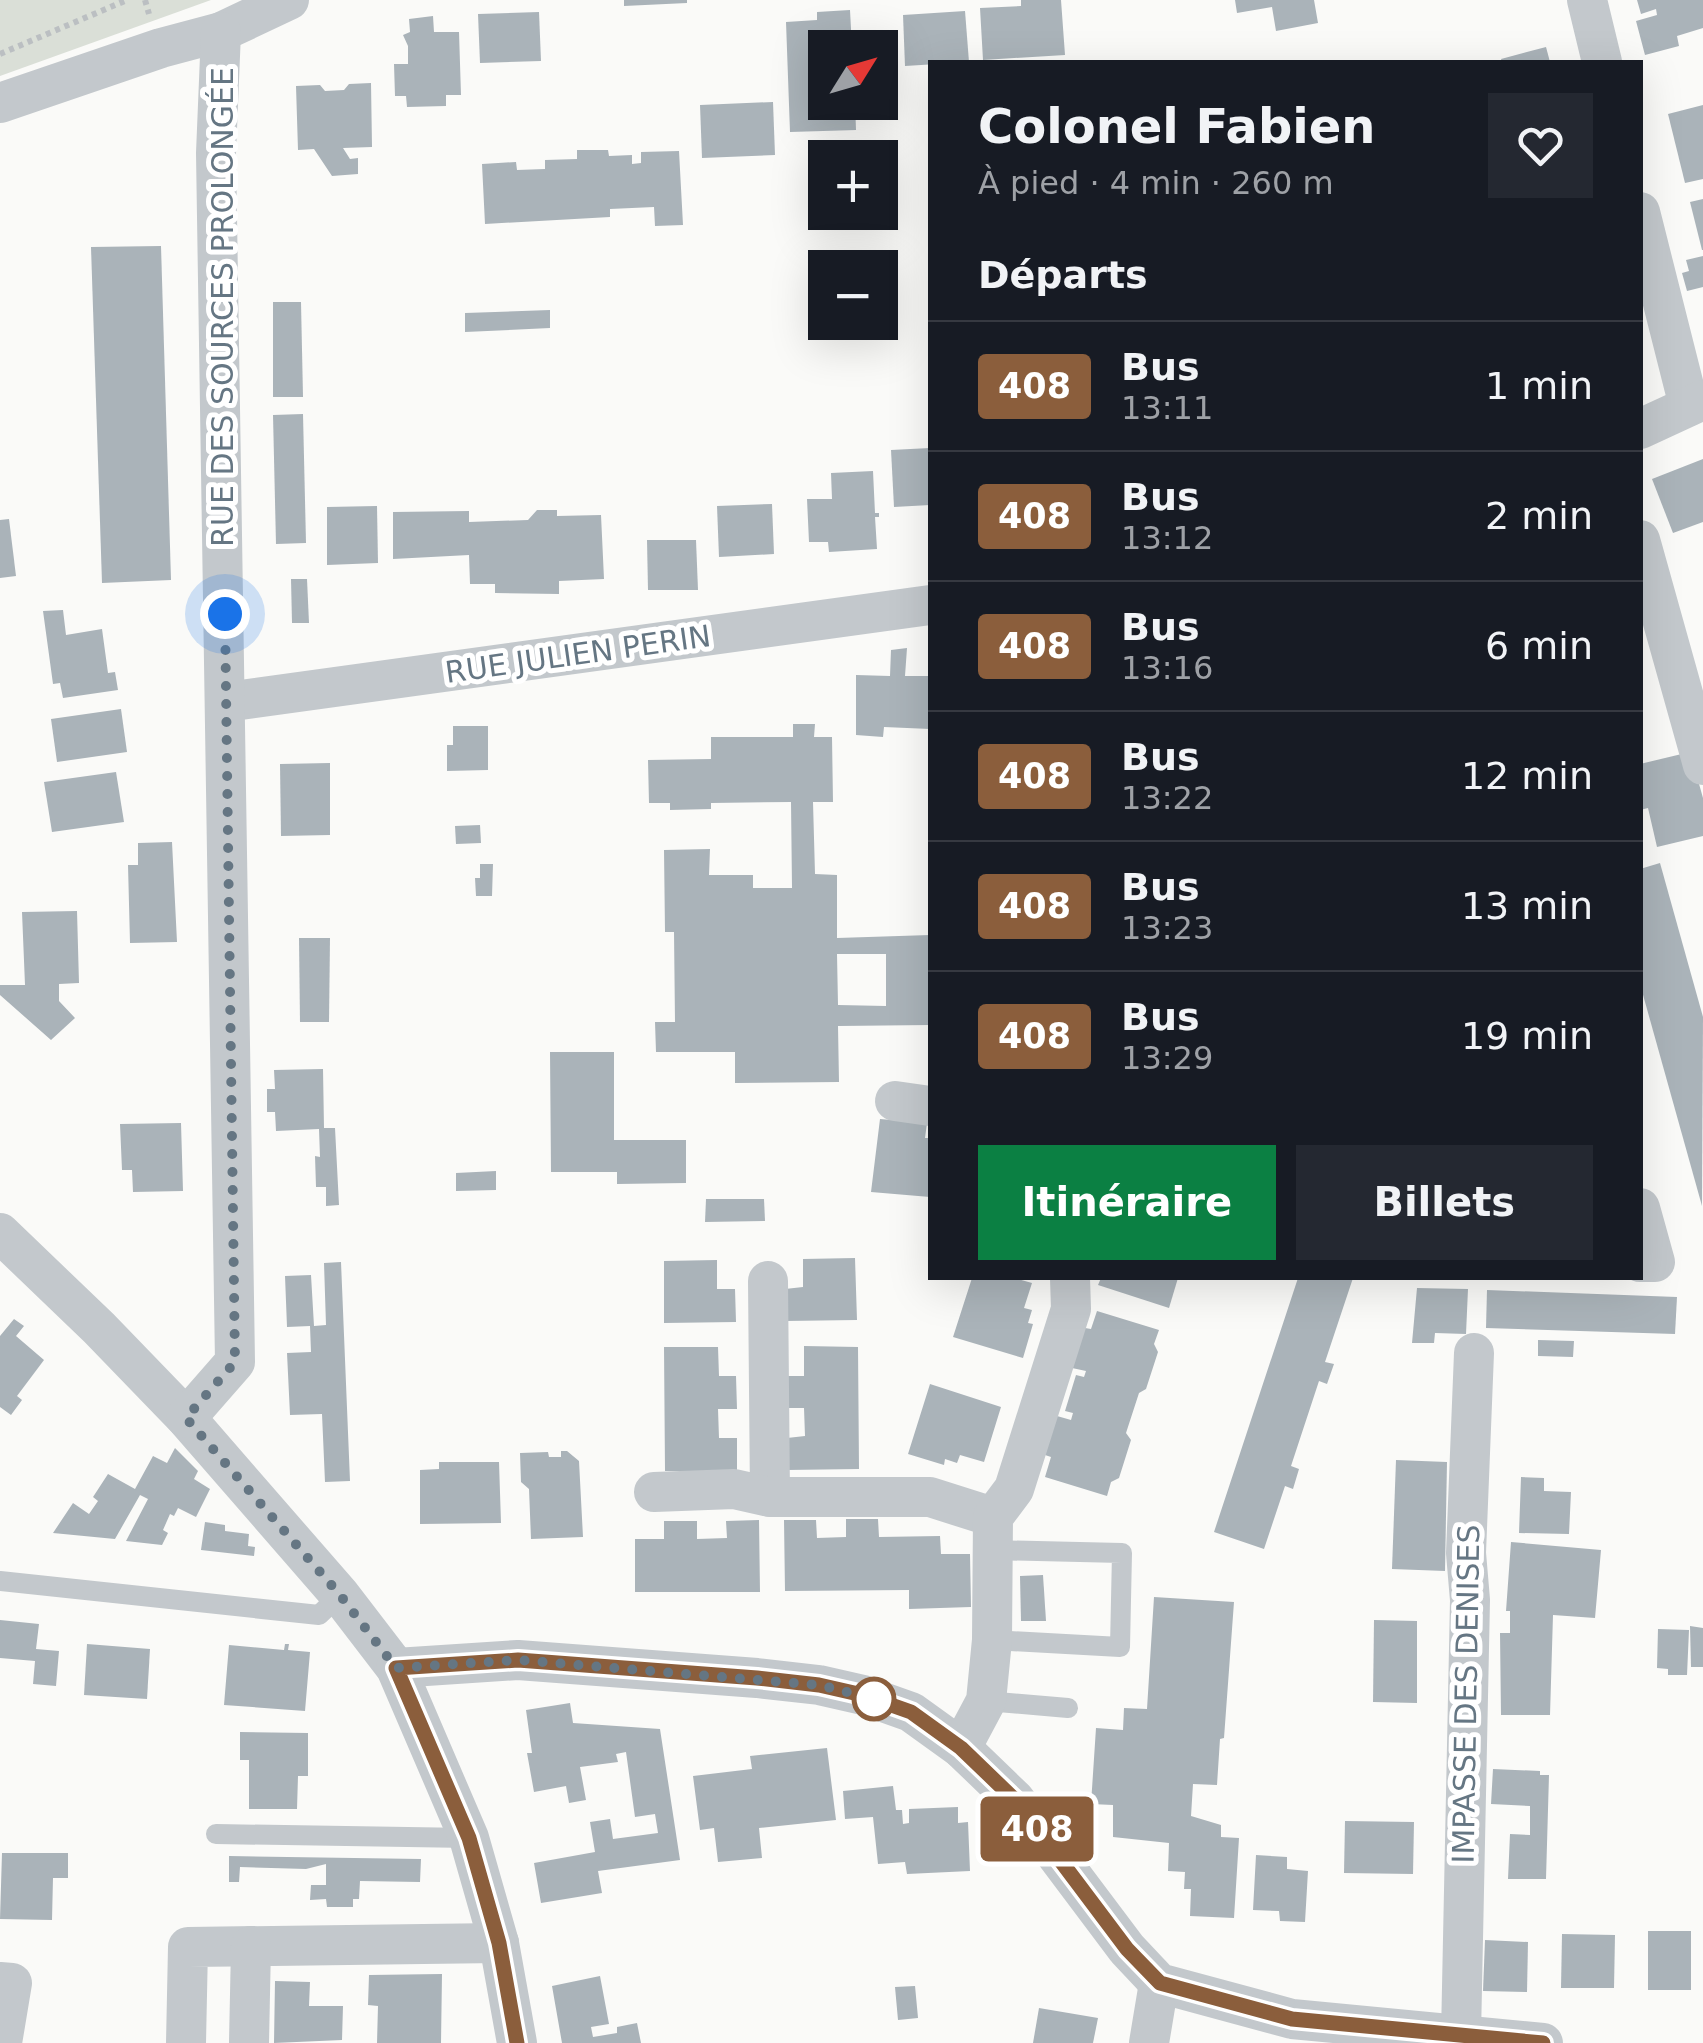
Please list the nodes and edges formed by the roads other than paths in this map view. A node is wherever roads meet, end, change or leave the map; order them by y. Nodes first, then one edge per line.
1 (289, 0) edge
2 (1587, 0) edge
3 (221, 32) junction
4 (1602, 60) edge
5 (0, 103) edge
6 (1643, 222) edge
7 (1696, 403) edge
8 (1643, 428) edge
9 (1643, 551) edge
10 (928, 605) edge
11 (226, 702) junction
12 (1703, 765) edge
13 (1643, 1220) edge
14 (0, 1234) edge
15 (1643, 1262) edge
16 (1070, 1280) edge
17 (768, 1281) dead end
18 (1474, 1353) dead end
19 (186, 1418) junction
20 (654, 1492) dead end
21 (770, 1497) junction
22 (991, 1534) junction
23 (0, 1581) edge
24 (340, 1595) junction
25 (992, 1640) junction
26 (396, 1668) junction
27 (986, 1702) junction
28 (1068, 1708) dead end
29 (961, 1748) junction
30 (216, 1834) dead end
31 (469, 1838) junction
32 (499, 1943) junction
33 (251, 1946) junction
34 (0, 1982) edge
35 (1160, 1983) junction
36 (1460, 2036) junction
37 (2, 2043) edge
38 (186, 2043) edge
39 (249, 2043) edge
40 (517, 2043) edge
41 (1148, 2043) edge
42 (1543, 2043) edge

1 - 3 street, RUE DES SOURCES PROLONGÉE
2 - 4 street
3 - 5 street
3 - 11 street, RUE DES SOURCES PROLONGÉE
6 - 7 street
7 - 8 street
9 - 12 street
10 - 11 street, RUE JULIEN PERIN
11 - 19 street, RUE DES SOURCES PROLONGÉE
13 - 15 street
14 - 19 street
16 - 22 street
17 - 21 street
18 - 36 street, IMPASSE DES DENISES
19 - 24 street
20 - 21 street
21 - 22 street
22 - 25 street
22 - 25 lane
23 - 24 lane
24 - 26 street
25 - 27 street
26 - 29 street
26 - 31 street
27 - 28 lane
27 - 29 street
29 - 35 street
30 - 31 lane
31 - 32 street
32 - 33 street
32 - 40 street
33 - 38 street
33 - 39 street
34 - 37 street
35 - 36 street
35 - 41 street
36 - 42 street

